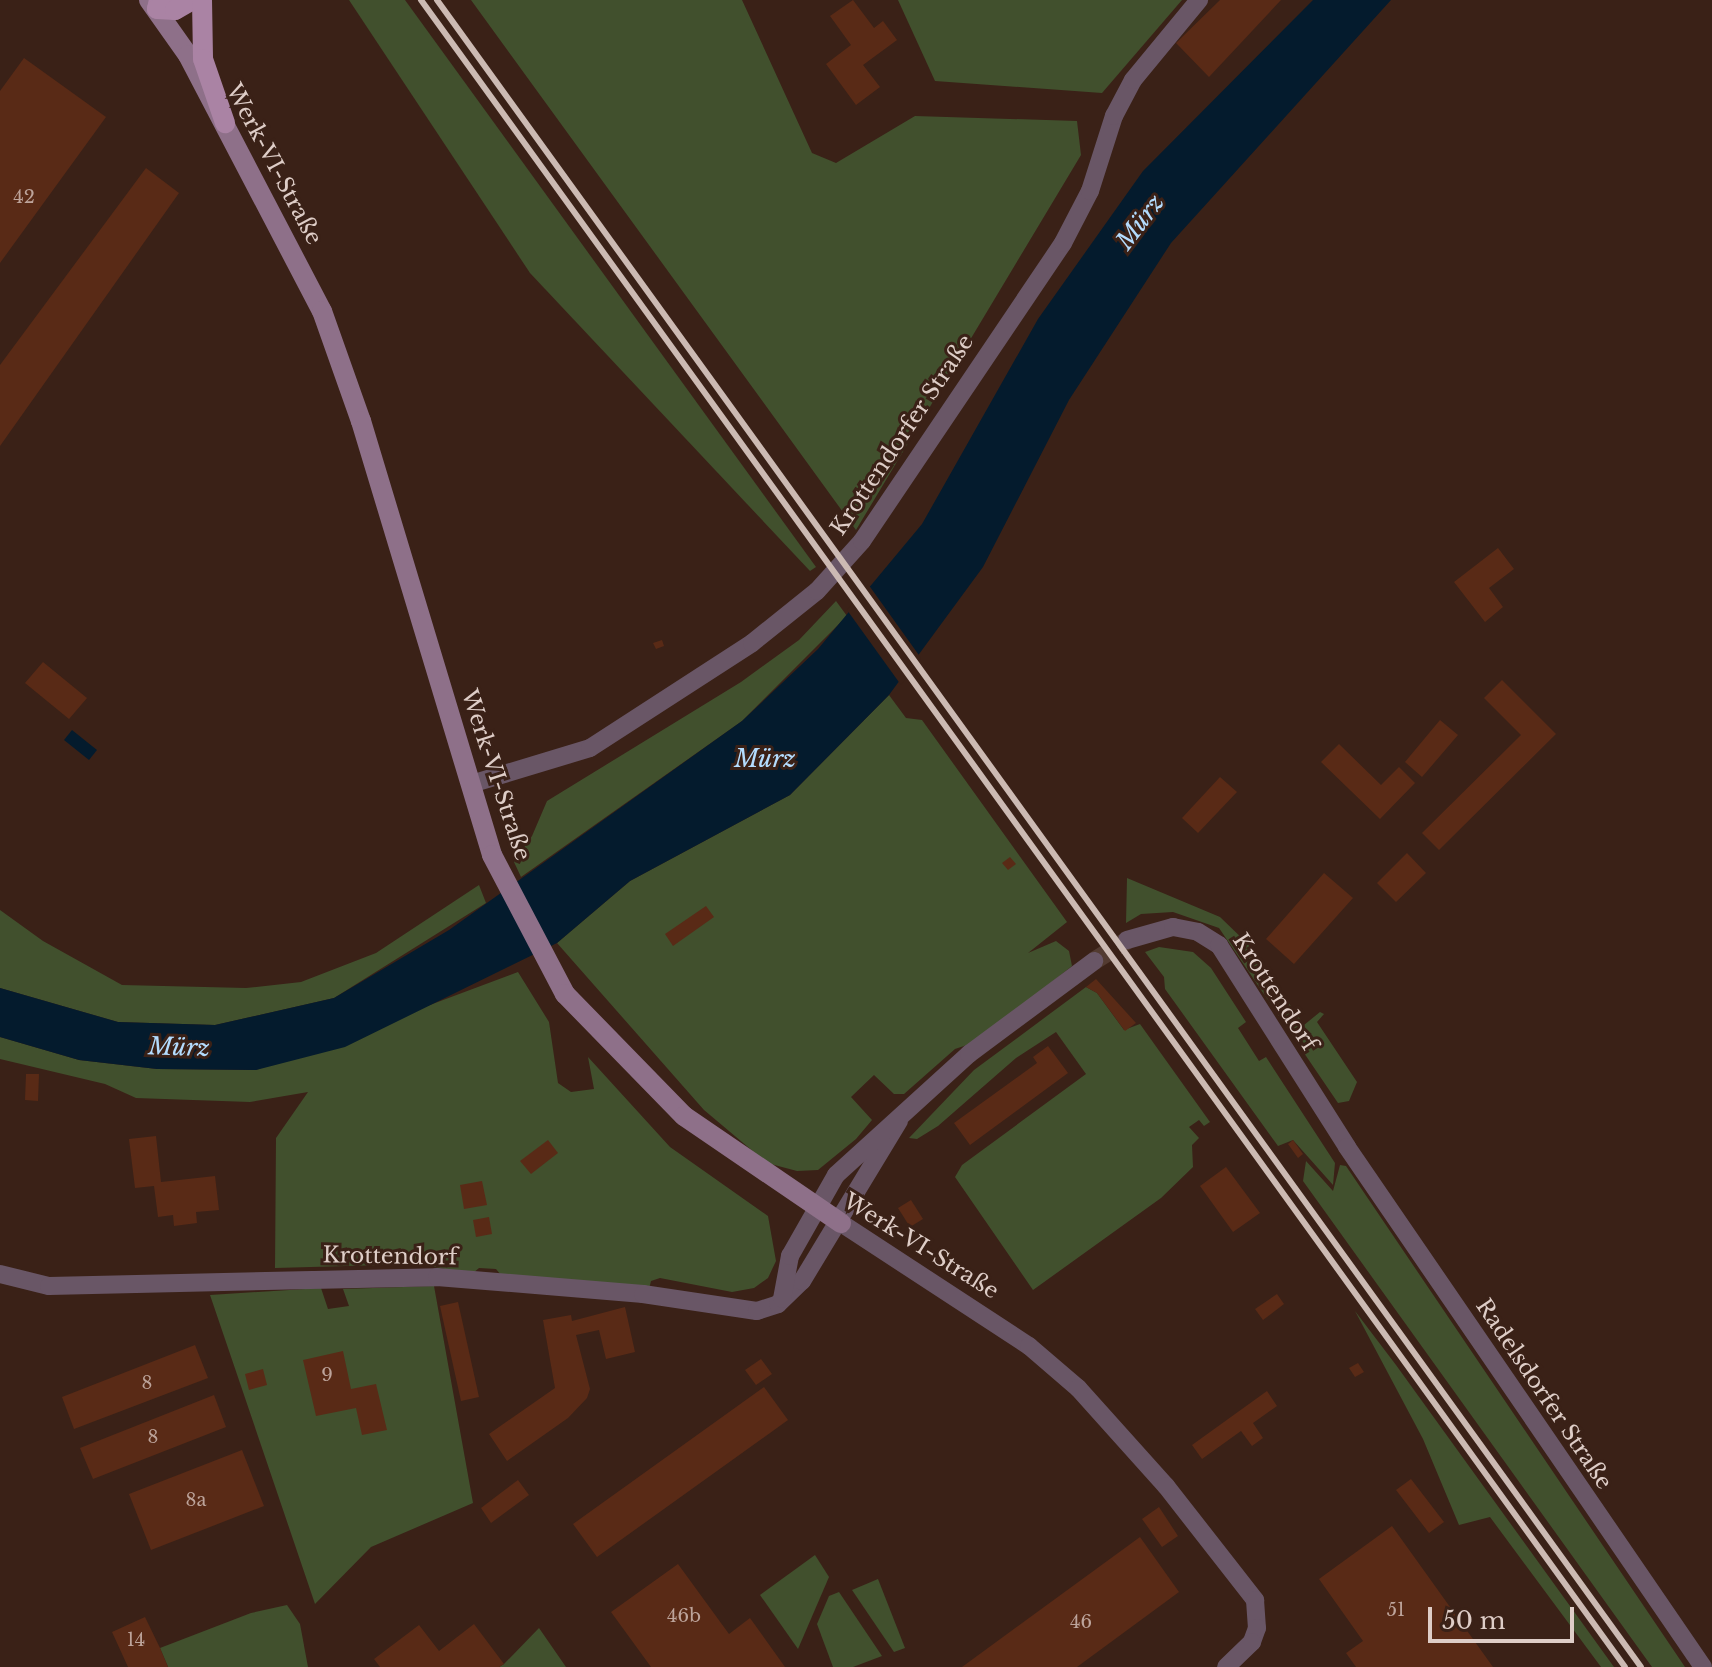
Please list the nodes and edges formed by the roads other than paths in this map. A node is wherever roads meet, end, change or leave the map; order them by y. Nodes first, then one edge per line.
1 (192, 0) edge
2 (202, 0) edge
3 (1199, 0) edge
4 (155, 3) edge
5 (225, 123) junction
6 (471, 784) junction
7 (1127, 940) tunnel mouth
8 (1094, 961) tunnel mouth
9 (899, 1121) junction
10 (1347, 1147) joint
11 (814, 1207) junction
12 (841, 1223) junction
13 (0, 1274) edge
14 (780, 1302) junction
15 (1226, 1667) edge
16 (1703, 1667) edge

1 - 4 main road
2 - 5 main road
3 - 6 street, Krottendorfer Straße
4 - 5 main road, Werk-VI-Straße
5 - 6 main road, Werk-VI-Straße
6 - 11 main road, Werk-VI-Straße
7 - 10 street, Krottendorf
8 - 9 street
9 - 11 street
9 - 12 street
10 - 16 street, Radelsdorfer Straße
11 - 12 main road, Werk-VI-Straße
11 - 14 street
12 - 14 street
12 - 15 street, Werk-VI-Straße
13 - 14 street, Krottendorf

